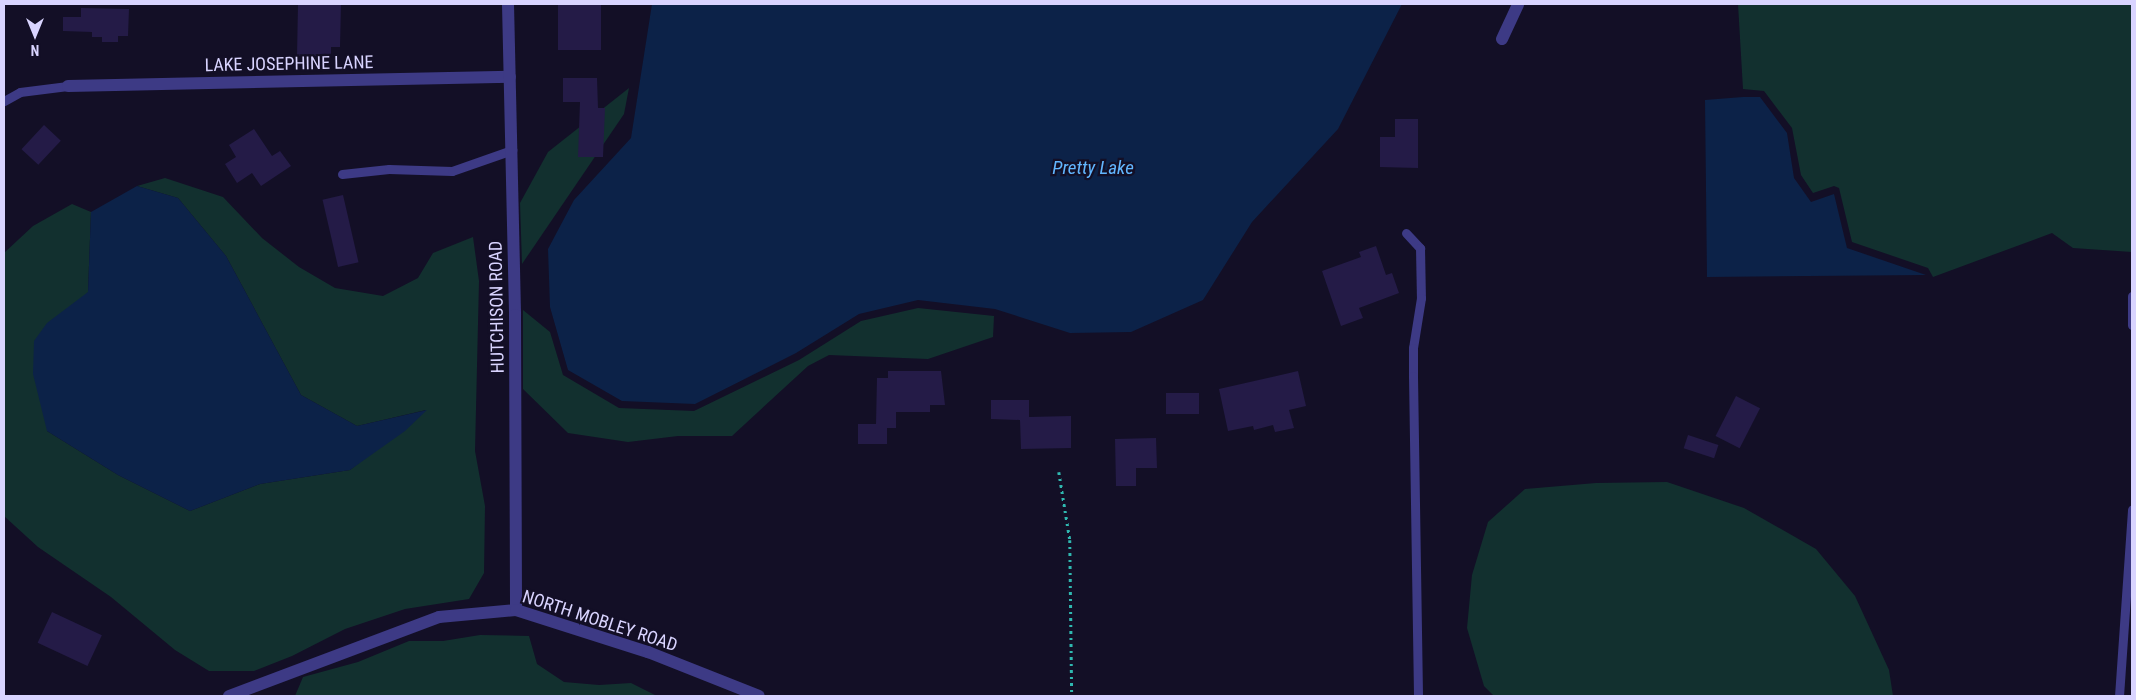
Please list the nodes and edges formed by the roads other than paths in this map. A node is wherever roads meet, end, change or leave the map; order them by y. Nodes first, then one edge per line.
1 (508, 4) edge
2 (1518, 4) edge
3 (1502, 39) dead end
4 (510, 77) junction
5 (68, 86) joint
6 (4, 101) edge
7 (512, 150) junction
8 (342, 174) dead end
9 (1406, 232) dead end
10 (2132, 296) edge
11 (2132, 325) edge
12 (2132, 509) edge
13 (516, 610) junction
14 (230, 696) edge
15 (759, 696) edge
16 (1418, 696) edge
17 (2119, 696) edge

1 - 4 street, HUTCHISON ROAD
2 - 3 street
4 - 5 street, LAKE JOSEPHINE LANE
4 - 7 street, HUTCHISON ROAD
5 - 6 lane
7 - 8 lane
7 - 13 street, HUTCHISON ROAD
9 - 16 lane
10 - 11 lane
12 - 17 lane
13 - 14 street, NORTH MOBLEY ROAD
13 - 15 street, NORTH MOBLEY ROAD

